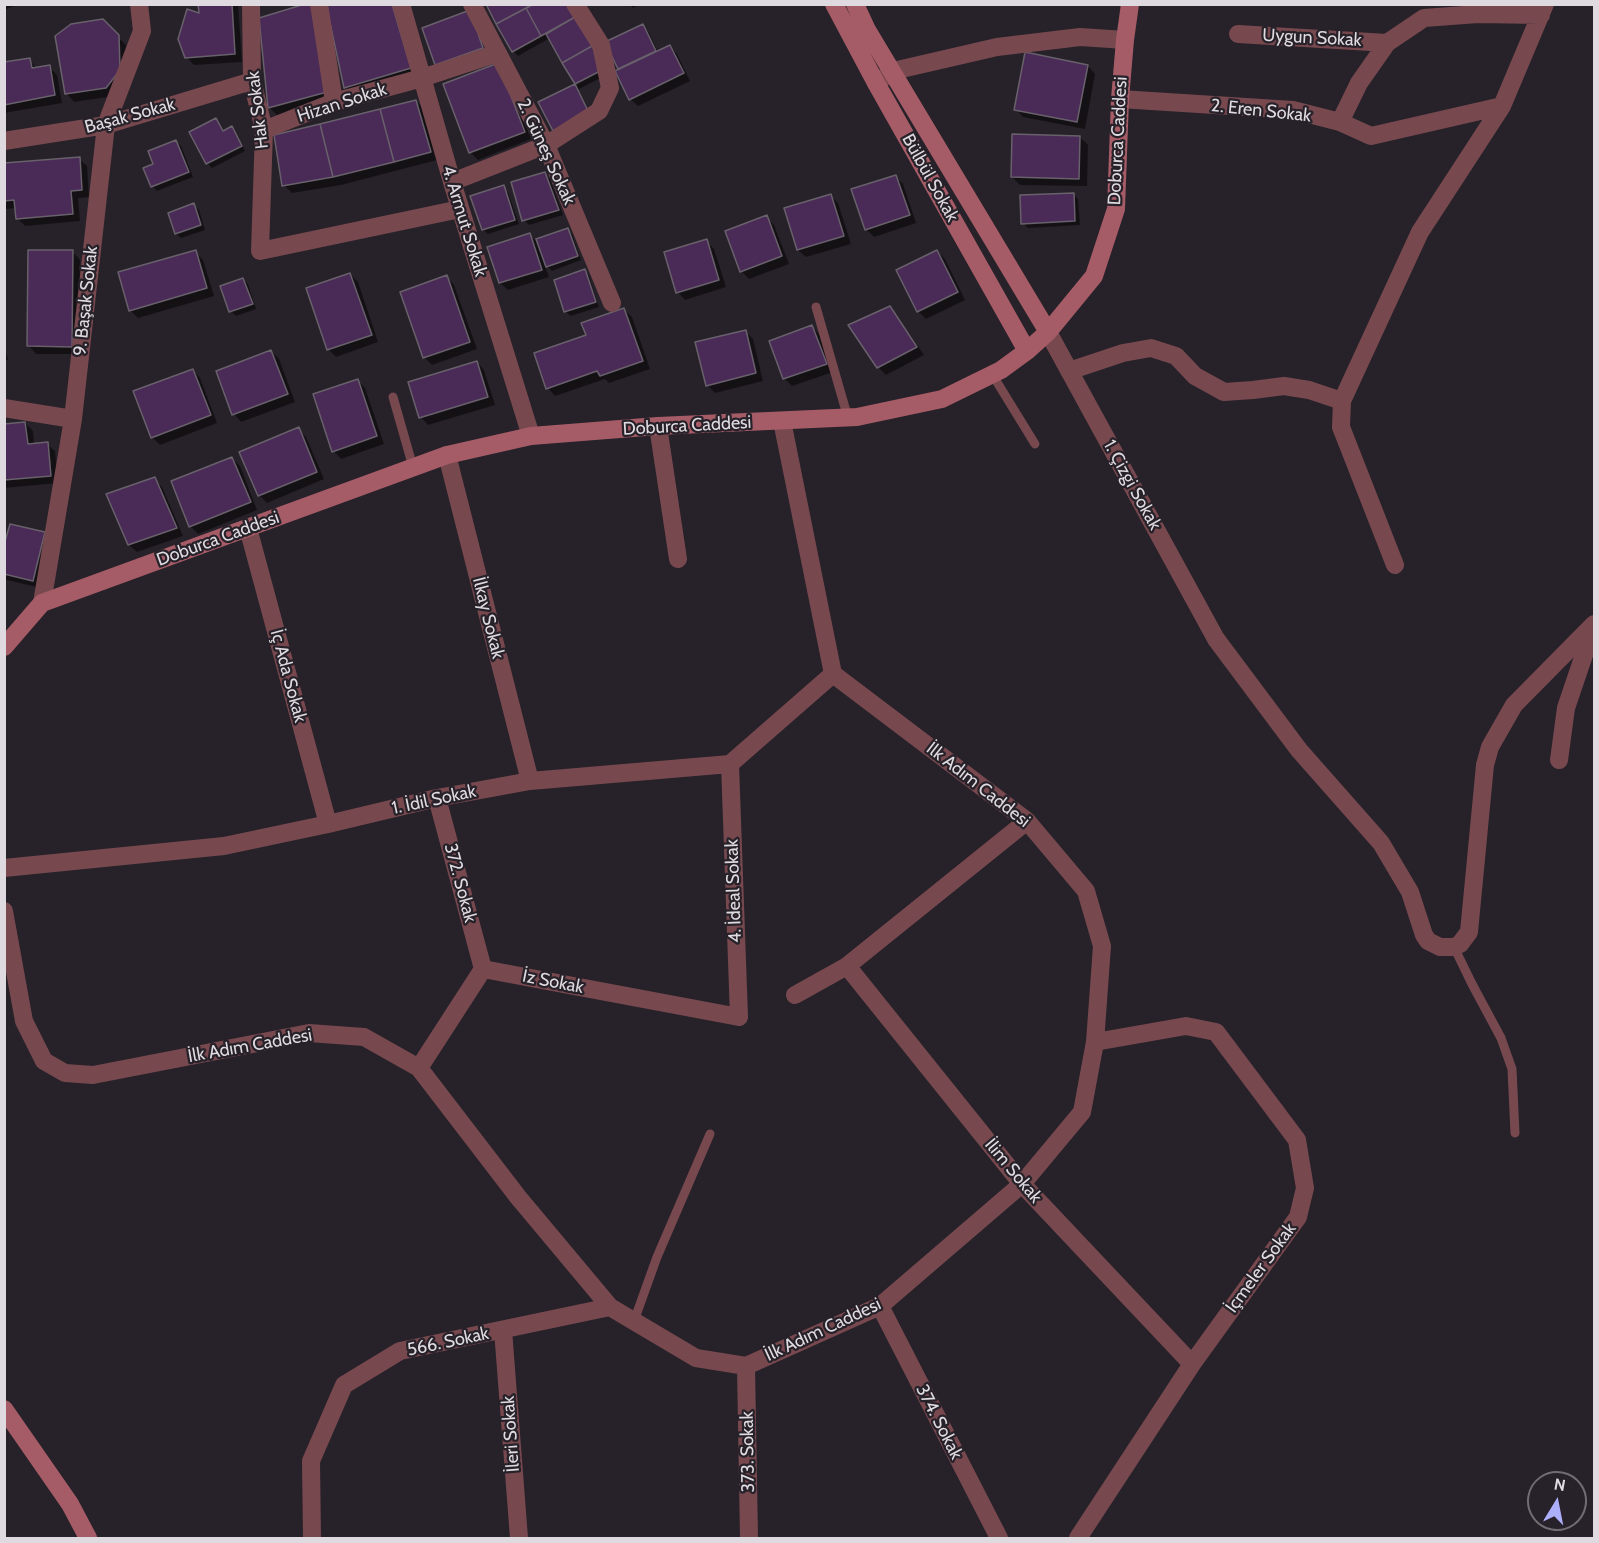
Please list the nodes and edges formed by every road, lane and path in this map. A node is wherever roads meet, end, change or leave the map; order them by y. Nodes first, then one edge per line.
1 (139, 4) edge
2 (319, 4) edge
3 (401, 4) edge
4 (472, 4) edge
5 (575, 4) edge
6 (834, 4) edge
7 (855, 4) edge
8 (1130, 4) edge
9 (253, 5) edge
10 (1543, 10) edge
11 (1238, 34) dead end
12 (1125, 40) junction
13 (1387, 43) junction
14 (498, 53) junction
15 (893, 71) junction
16 (422, 78) junction
17 (252, 81) junction
18 (876, 83) junction
19 (1120, 99) junction
20 (334, 102) junction
21 (1502, 106) junction
22 (1340, 122) junction
23 (106, 125) junction
24 (264, 130) junction
25 (4, 141) edge
26 (546, 145) junction
27 (452, 182) junction
28 (460, 208) junction
29 (612, 303) dead end
30 (816, 306) dead end
31 (1048, 332) junction
32 (1027, 351) junction
33 (1070, 371) junction
34 (992, 374) junction
35 (393, 397) dead end
36 (1342, 401) junction
37 (4, 408) edge
38 (848, 418) junction
39 (73, 419) junction
40 (782, 421) junction
41 (658, 426) junction
42 (531, 436) junction
43 (1035, 444) dead end
44 (447, 455) junction
45 (413, 467) junction
46 (248, 528) junction
47 (678, 559) dead end
48 (1395, 565) dead end
49 (42, 603) junction
50 (1594, 624) edge
51 (1594, 633) edge
52 (4, 647) edge
53 (833, 674) junction
54 (1559, 760) dead end
55 (730, 765) junction
56 (530, 781) junction
57 (437, 798) junction
58 (1027, 821) junction
59 (328, 824) junction
60 (4, 868) edge
61 (4, 911) edge
62 (1454, 947) junction
63 (848, 966) junction
64 (483, 969) junction
65 (795, 995) dead end
66 (739, 1017) joint
67 (1095, 1042) junction
68 (419, 1068) junction
69 (1515, 1133) dead end
70 (710, 1134) dead end
71 (1022, 1184) junction
72 (880, 1306) junction
73 (610, 1307) junction
74 (634, 1321) junction
75 (503, 1330) junction
76 (1192, 1364) junction
77 (746, 1366) junction
78 (4, 1409) edge
79 (88, 1539) edge
80 (312, 1539) edge
81 (519, 1539) edge
82 (749, 1539) edge
83 (999, 1539) edge
84 (1078, 1539) edge

1 - 23 street, 9. Başak Sokak
2 - 20 street
3 - 16 street, 4. Armut Sokak
4 - 14 street, 2. Güneş Sokak
5 - 26 street
6 - 18 main road, Bülbül Sokak
7 - 15 main road, Bülbül Sokak
8 - 12 main road, Doburca Caddesi
9 - 17 street, Hak Sokak
10 - 13 street
10 - 21 street
11 - 13 street, Uygun Sokak
12 - 15 street
12 - 19 main road, Doburca Caddesi
13 - 22 street
14 - 16 street, Hizan Sokak
14 - 26 street, 2. Güneş Sokak
15 - 18 street
15 - 31 main road, Bülbül Sokak
16 - 20 street, Hizan Sokak
16 - 27 street, 4. Armut Sokak
17 - 23 street, Başak Sokak
17 - 24 street, Hak Sokak
18 - 32 main road, Bülbül Sokak
19 - 22 street, 2. Eren Sokak
19 - 31 main road, Doburca Caddesi
20 - 24 street, Hizan Sokak
21 - 22 street, 2. Eren Sokak
21 - 36 street
23 - 25 street, Başak Sokak
23 - 39 street, 9. Başak Sokak
24 - 28 street, Hak Sokak
26 - 27 street
26 - 29 street, 2. Güneş Sokak
27 - 28 street, 4. Armut Sokak
28 - 42 street, 4. Armut Sokak
30 - 38 lane
31 - 32 main road, Doburca Caddesi
31 - 33 street, 1. Çizgi Sokak
32 - 34 main road, Doburca Caddesi
33 - 36 street
33 - 62 street, 1. Çizgi Sokak
34 - 38 main road, Doburca Caddesi
34 - 43 lane
35 - 45 lane
36 - 48 street
37 - 39 street
38 - 40 main road, Doburca Caddesi
39 - 49 street, 9. Başak Sokak
40 - 41 main road, Doburca Caddesi
40 - 53 street
41 - 42 main road, Doburca Caddesi
41 - 47 street
42 - 44 main road, Doburca Caddesi
44 - 45 main road, Doburca Caddesi
44 - 56 street, İlkay Sokak
45 - 46 main road, Doburca Caddesi
46 - 49 main road, Doburca Caddesi
46 - 59 street, İç Ada Sokak
49 - 52 main road, Doburca Caddesi
50 - 62 street
51 - 54 street
53 - 55 street
53 - 58 street, İlk Adım Caddesi
55 - 56 street, 1. İdil Sokak
55 - 66 street, 4. İdeal Sokak
56 - 57 street, 1. İdil Sokak
57 - 59 street, 1. İdil Sokak
57 - 64 street, 372. Sokak
58 - 63 street
58 - 67 street, İlk Adım Caddesi
59 - 60 street, 1. İdil Sokak
61 - 68 street, İlk Adım Caddesi
62 - 69 lane
63 - 65 street
63 - 71 street, İlim Sokak
64 - 66 street, İz Sokak
64 - 68 street
67 - 71 street, İlk Adım Caddesi
67 - 76 street, İçmeler Sokak
68 - 73 street, İlk Adım Caddesi
70 - 74 lane
71 - 72 street, İlk Adım Caddesi
71 - 76 street, İlim Sokak
72 - 77 street, İlk Adım Caddesi
72 - 83 street, 374. Sokak
73 - 74 street, İlk Adım Caddesi
73 - 75 street, 566. Sokak
74 - 77 street, İlk Adım Caddesi
75 - 80 street, 566. Sokak
75 - 81 street, İleri Sokak
76 - 84 street, İçmeler Sokak
77 - 82 street, 373. Sokak
78 - 79 main road

